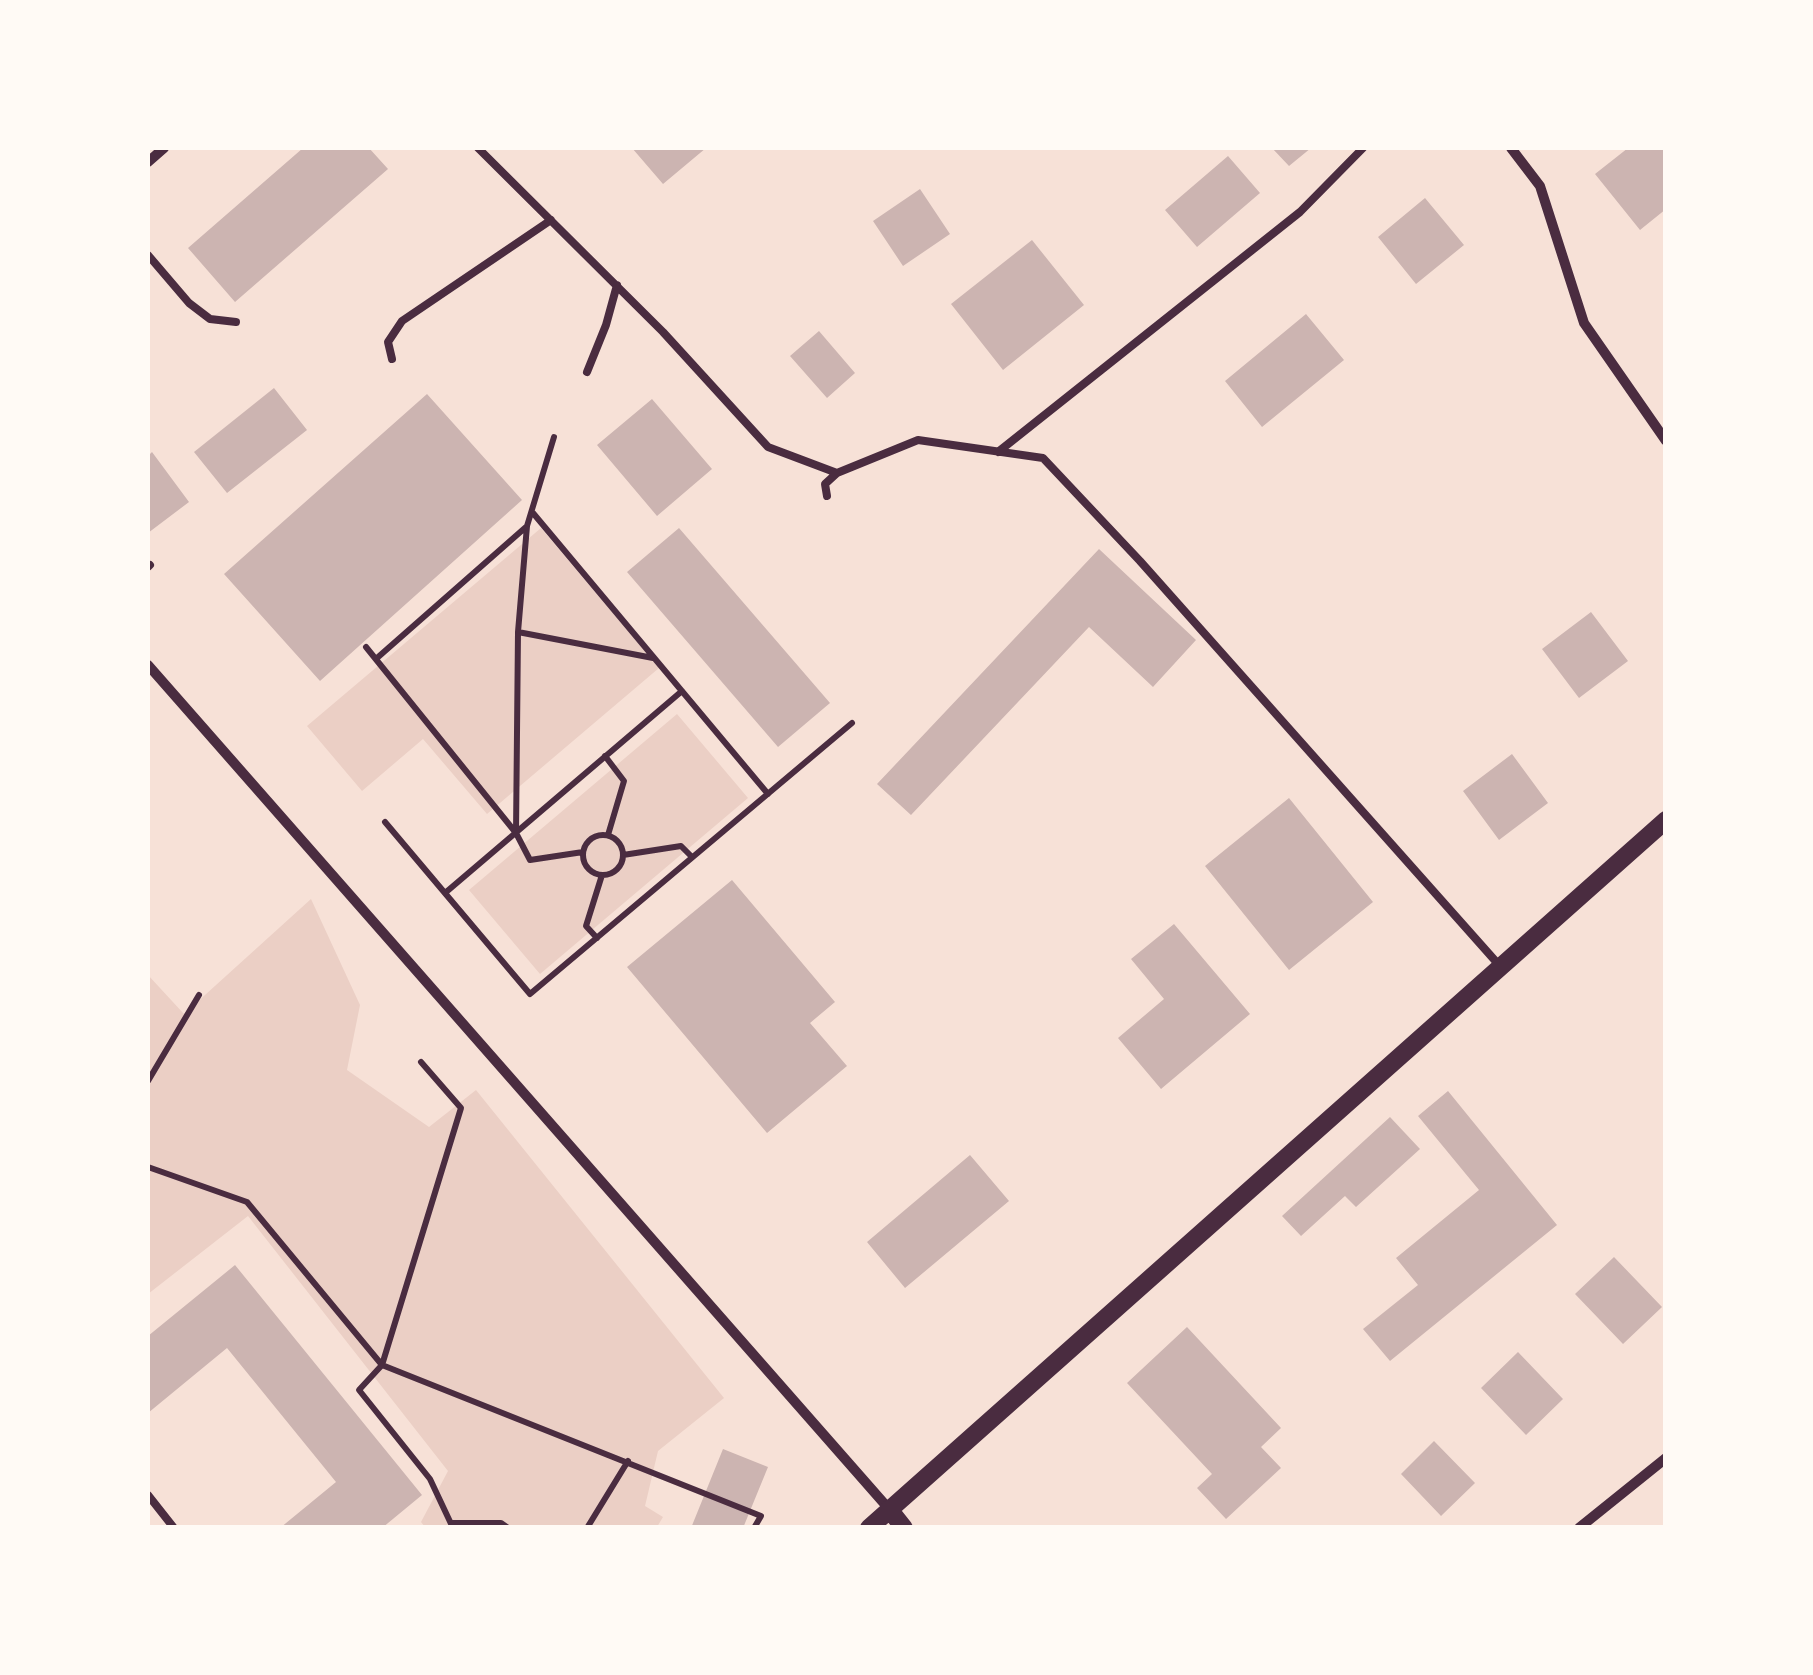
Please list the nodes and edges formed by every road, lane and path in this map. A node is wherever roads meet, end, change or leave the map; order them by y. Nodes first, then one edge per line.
1 (164, 148) edge
2 (478, 148) edge
3 (1363, 148) edge
4 (1512, 148) edge
5 (148, 162) edge
6 (551, 220) junction
7 (148, 256) edge
8 (616, 286) junction
9 (236, 322) dead end
10 (392, 360) dead end
11 (587, 372) dead end
12 (554, 437) dead end
13 (1666, 442) edge
14 (998, 452) junction
15 (837, 474) junction
16 (827, 496) dead end
17 (532, 514) junction
18 (526, 526) junction
19 (518, 632) junction
20 (366, 647) dead end
21 (377, 658) junction
22 (655, 658) junction
23 (148, 665) edge
24 (682, 691) junction
25 (852, 723) dead end
26 (605, 756) junction
27 (768, 794) junction
28 (1666, 820) edge
29 (385, 822) dead end
30 (516, 833) junction
31 (608, 835) junction
32 (584, 852) junction
33 (623, 854) junction
34 (692, 857) junction
35 (602, 875) junction
36 (445, 893) junction
37 (596, 938) junction
38 (1500, 965) junction
39 (199, 995) dead end
40 (421, 1062) dead end
41 (148, 1081) edge
42 (148, 1166) edge
43 (382, 1365) junction
44 (1666, 1458) edge
45 (628, 1460) junction
46 (148, 1496) edge
47 (889, 1509) junction
48 (452, 1525) edge
49 (174, 1528) edge
50 (508, 1528) edge
51 (587, 1528) edge
52 (754, 1528) edge
53 (869, 1528) edge
54 (904, 1528) edge
55 (1579, 1528) edge

1 - 5 street
2 - 6 lane
3 - 14 lane
4 - 13 street
6 - 8 lane
6 - 10 lane
7 - 9 lane
8 - 11 lane
8 - 15 lane
12 - 17 path
14 - 15 lane
14 - 38 lane
15 - 16 lane
17 - 18 path
17 - 22 path
18 - 19 path
18 - 21 path
19 - 22 path
19 - 30 path
20 - 21 path
21 - 30 path
22 - 24 path
23 - 47 street
24 - 26 path
24 - 27 path
25 - 27 path
26 - 30 path
26 - 31 path
27 - 34 path
28 - 38 street
29 - 36 path
30 - 32 path
30 - 36 path
31 - 32 path
31 - 33 path
32 - 35 path
33 - 34 path
33 - 35 path
34 - 37 path
35 - 37 path
36 - 37 path
38 - 47 street
39 - 41 path
40 - 43 path
42 - 43 path
43 - 45 path
43 - 48 path
44 - 55 street
45 - 51 path
45 - 52 path
46 - 49 lane
47 - 53 street
47 - 54 street
48 - 50 path

